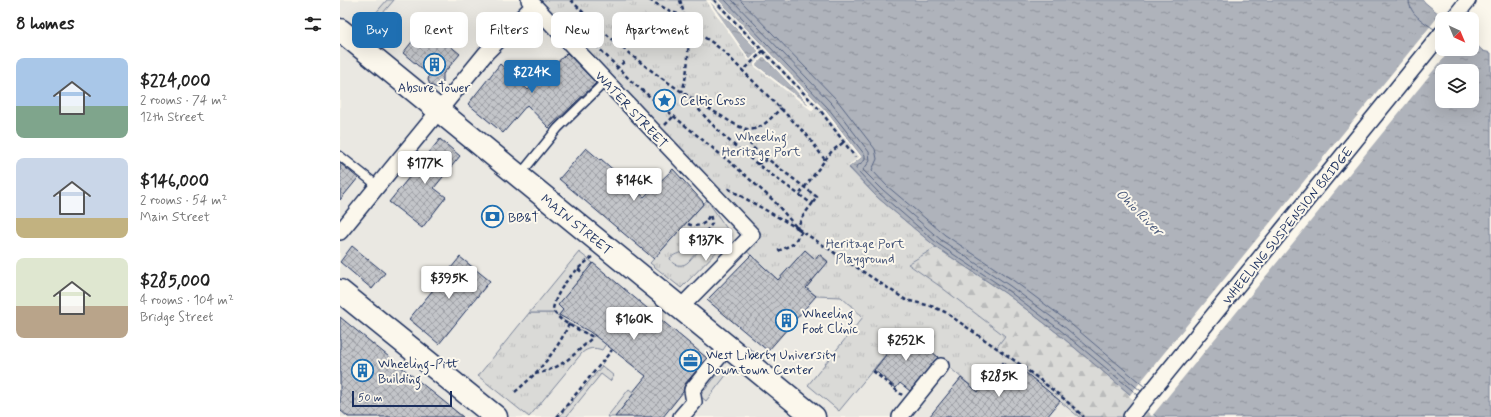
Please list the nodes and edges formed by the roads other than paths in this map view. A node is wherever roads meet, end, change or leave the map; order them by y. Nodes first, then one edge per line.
1 (1468, 0) edge
2 (531, 2) edge
3 (1459, 12) edge
4 (340, 30) edge
5 (1435, 41) edge
6 (606, 82) junction
7 (439, 111) junction
8 (340, 156) edge
9 (519, 177) junction
10 (378, 186) junction
11 (340, 232) edge
12 (340, 291) edge
13 (680, 308) junction
14 (727, 347) junction
15 (940, 366) dead end
16 (496, 417) edge
17 (682, 417) edge
18 (814, 417) edge
19 (900, 417) edge
20 (1131, 417) edge

1 - 3 street
2 - 6 street, WATER STREET
2 - 7 street
4 - 7 main road, MAIN STREET
5 - 20 street, WHEELING SUSPENSION BRIDGE
6 - 9 lane
6 - 13 street, WATER STREET
7 - 9 main road, MAIN STREET
7 - 10 street
8 - 10 lane
9 - 13 main road, MAIN STREET
10 - 11 street
12 - 16 main road
13 - 14 main road, MAIN STREET
14 - 17 street
14 - 18 main road, MAIN STREET
15 - 19 street

